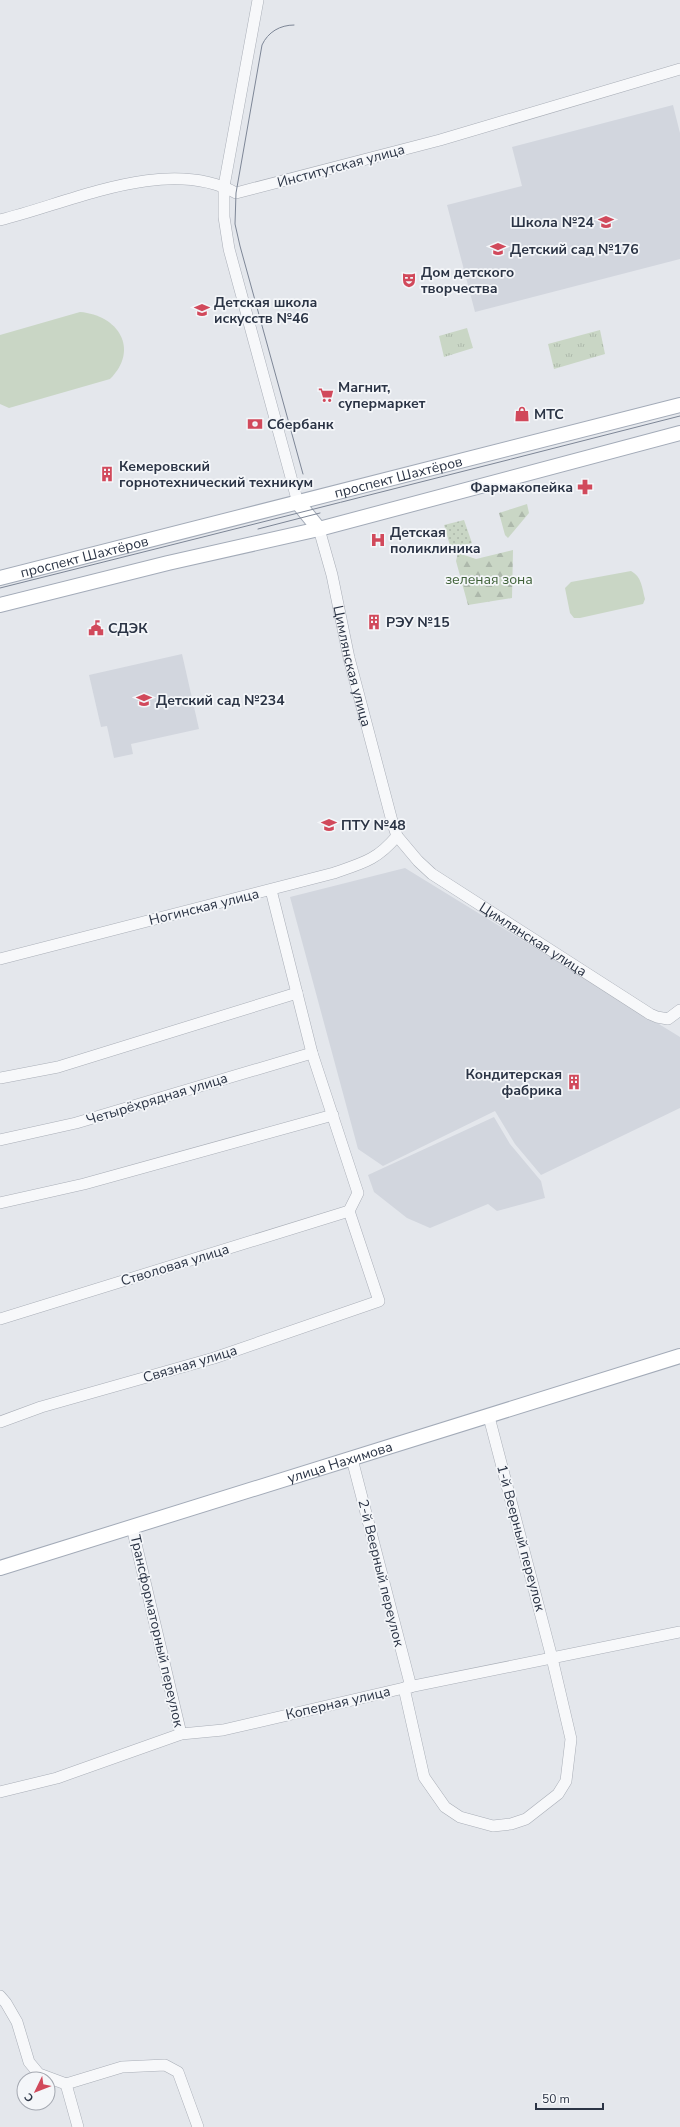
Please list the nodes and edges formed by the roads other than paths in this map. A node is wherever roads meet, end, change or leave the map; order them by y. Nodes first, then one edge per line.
1 (258, 0) edge
2 (680, 69) edge
3 (224, 186) junction
4 (0, 220) edge
5 (680, 405) edge
6 (680, 433) edge
7 (298, 503) junction
8 (319, 529) junction
9 (0, 578) edge
10 (0, 605) edge
11 (397, 836) junction
12 (271, 890) junction
13 (0, 959) edge
14 (298, 993) junction
15 (680, 1010) edge
16 (312, 1053) junction
17 (0, 1078) edge
18 (333, 1115) junction
19 (0, 1140) edge
20 (0, 1203) edge
21 (349, 1211) junction
22 (0, 1318) edge
23 (680, 1356) edge
24 (489, 1417) junction
25 (0, 1422) edge
26 (352, 1459) junction
27 (132, 1527) junction
28 (0, 1568) edge
29 (680, 1632) edge
30 (552, 1658) junction
31 (408, 1687) junction
32 (181, 1734) junction
33 (0, 1792) edge
34 (0, 1996) edge
35 (66, 2084) junction
36 (78, 2127) edge
37 (198, 2127) edge

1 - 3 street, Цимлянская улица
2 - 3 street, Институтская улица
3 - 4 street, Институтская улица
3 - 7 street, Цимлянская улица
5 - 7 main road, проспект Шахтёров
6 - 8 main road, проспект Шахтёров
7 - 8 main road, Цимлянская улица
7 - 9 main road, проспект Шахтёров
8 - 10 main road, проспект Шахтёров
8 - 11 street, Цимлянская улица
11 - 12 street, Ногинская улица
11 - 15 street, Цимлянская улица
12 - 13 street, Ногинская улица
12 - 14 street
14 - 16 street
14 - 17 street
16 - 18 street
16 - 19 street, Четырёхрядная улица
18 - 20 street
18 - 21 street
21 - 22 street, Стволовая улица
21 - 25 street, Связная улица
23 - 24 main road, улица Нахимова
24 - 26 main road, улица Нахимова
24 - 30 street, 1-й Веерный переулок
26 - 27 main road, улица Нахимова
26 - 31 street, 2-й Веерный переулок
27 - 28 main road, улица Нахимова
27 - 32 street, Трансформаторный переулок
29 - 30 street, Коперная улица
30 - 31 street, Коперная улица
30 - 31 street, 1-й Веерный переулок
31 - 32 street, Коперная улица
32 - 33 street, Коперная улица
34 - 35 street
35 - 36 street
35 - 37 street

